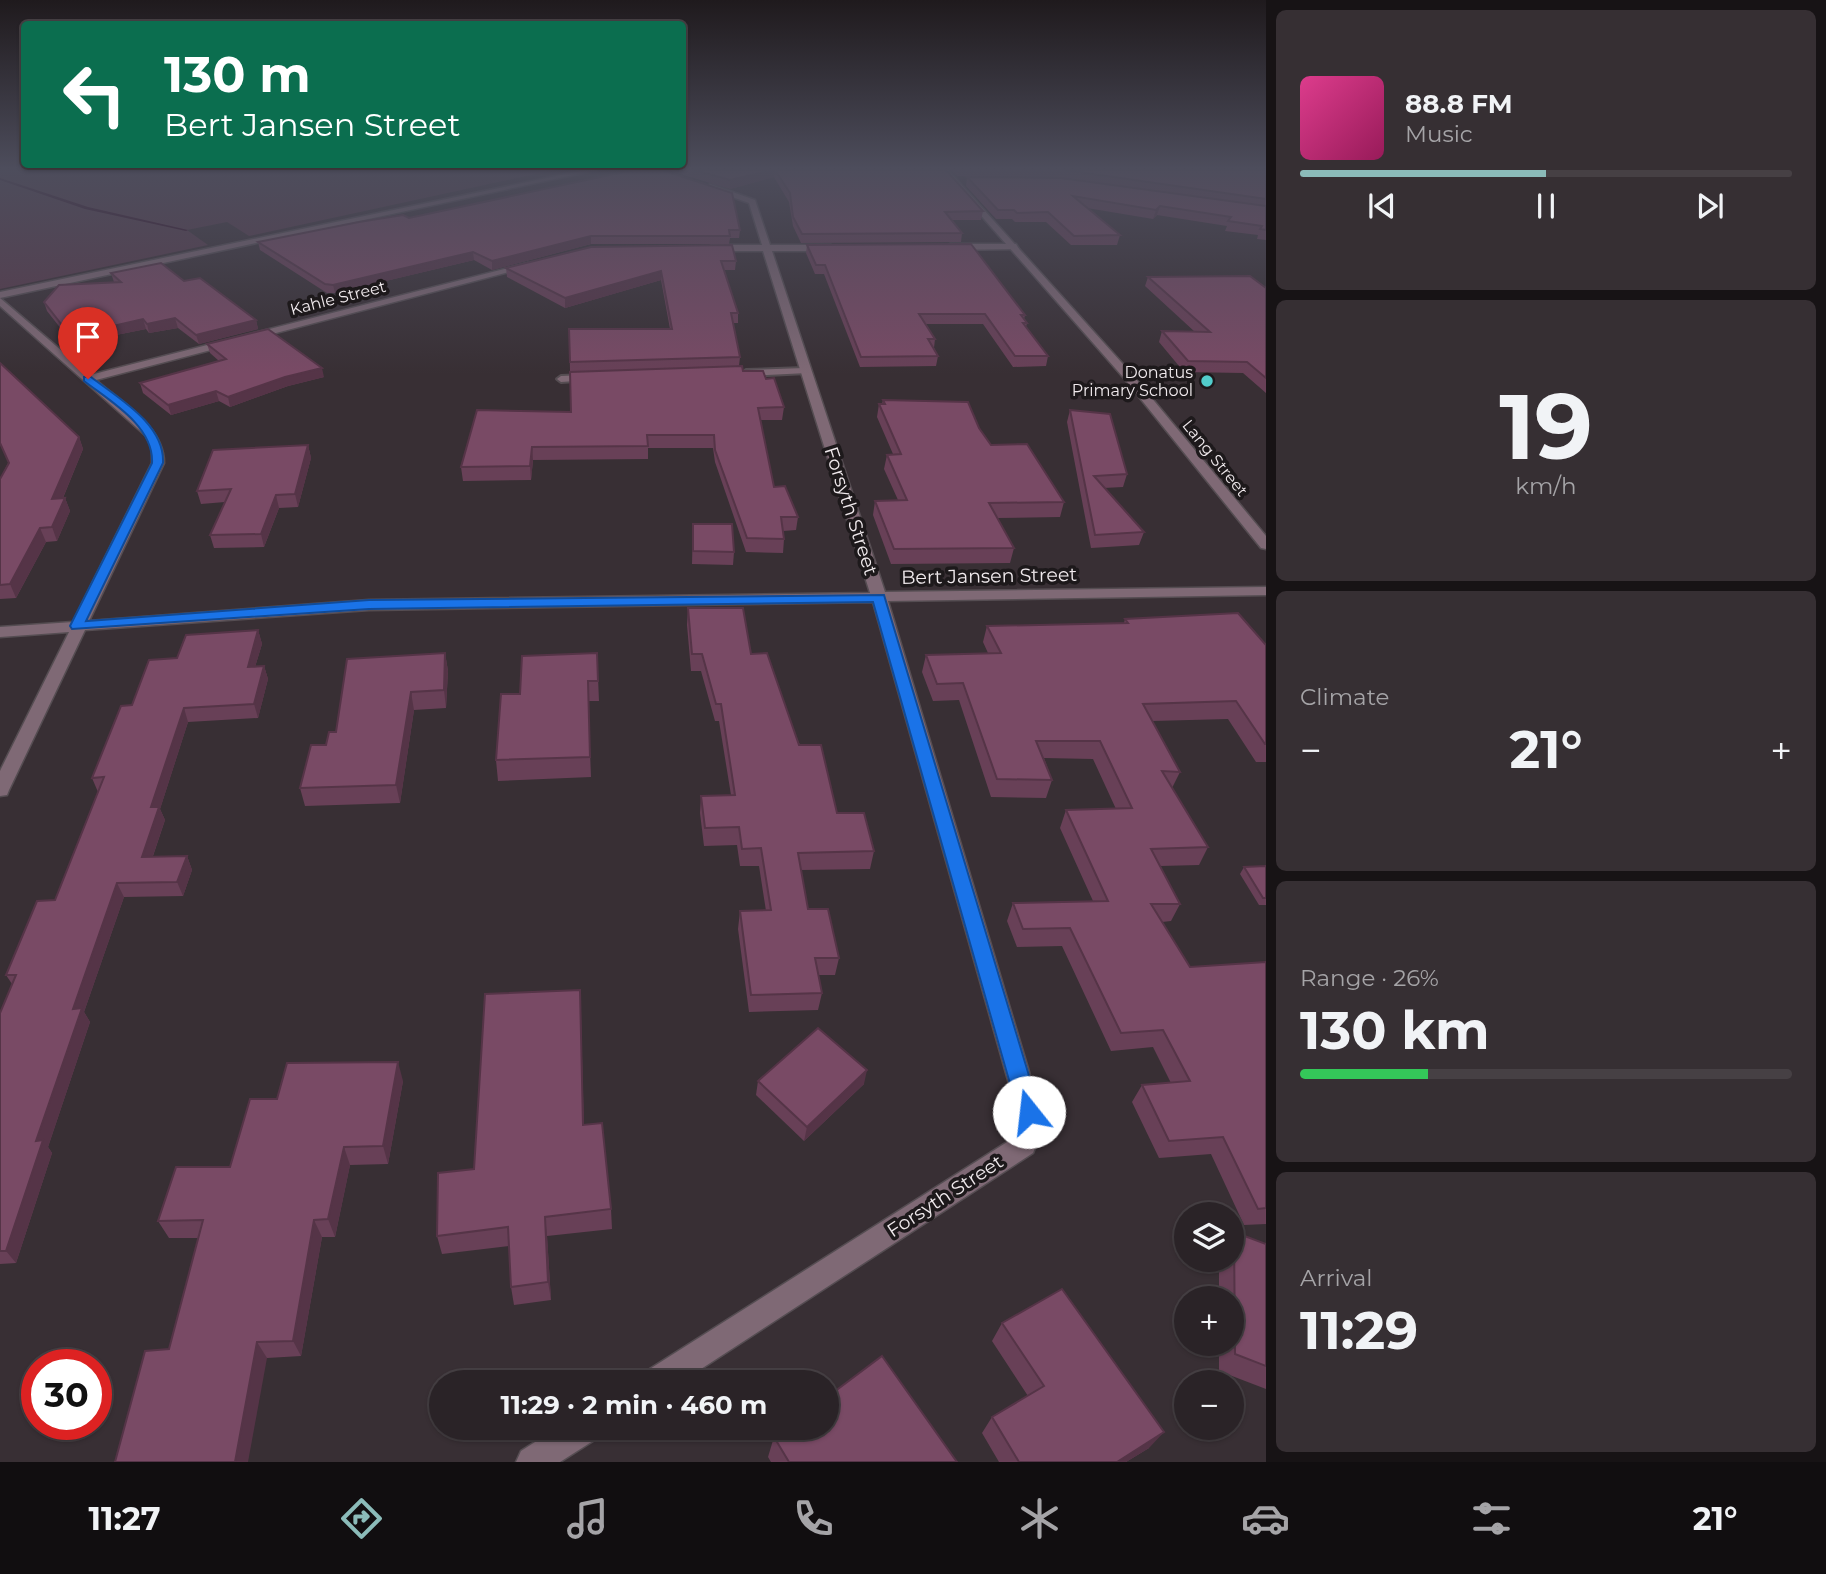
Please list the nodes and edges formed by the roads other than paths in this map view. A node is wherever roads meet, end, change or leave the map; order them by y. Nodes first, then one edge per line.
1 (269, 238) edge
2 (763, 238) edge
3 (1008, 238) edge
4 (933, 247) edge
5 (1016, 247) junction
6 (699, 248) edge
7 (766, 248) junction
8 (836, 248) edge
9 (538, 264) edge
10 (0, 295) edge
11 (0, 302) edge
12 (804, 371) junction
13 (737, 373) edge
14 (601, 377) edge
15 (88, 379) junction
16 (561, 379) dead end
17 (1266, 545) edge
18 (1266, 591) edge
19 (879, 597) junction
20 (77, 626) junction
21 (0, 632) edge
22 (0, 790) edge
23 (674, 1370) edge
24 (566, 1440) edge
25 (532, 1462) edge

1 - 10 street
2 - 7 street, Forsyth Street
3 - 5 street, Lang Street
4 - 5 street
5 - 17 street, Lang Street
6 - 7 street
7 - 8 street
7 - 12 street, Forsyth Street
9 - 15 street, Kahle Street
11 - 15 street
12 - 13 lane
12 - 19 street, Forsyth Street
14 - 16 lane
15 - 20 street
18 - 19 street, Bert Jansen Street
19 - 20 street, Bert Jansen Street
19 - 23 street, Forsyth Street
20 - 21 street, Bert Jansen Street
20 - 22 street
24 - 25 street

